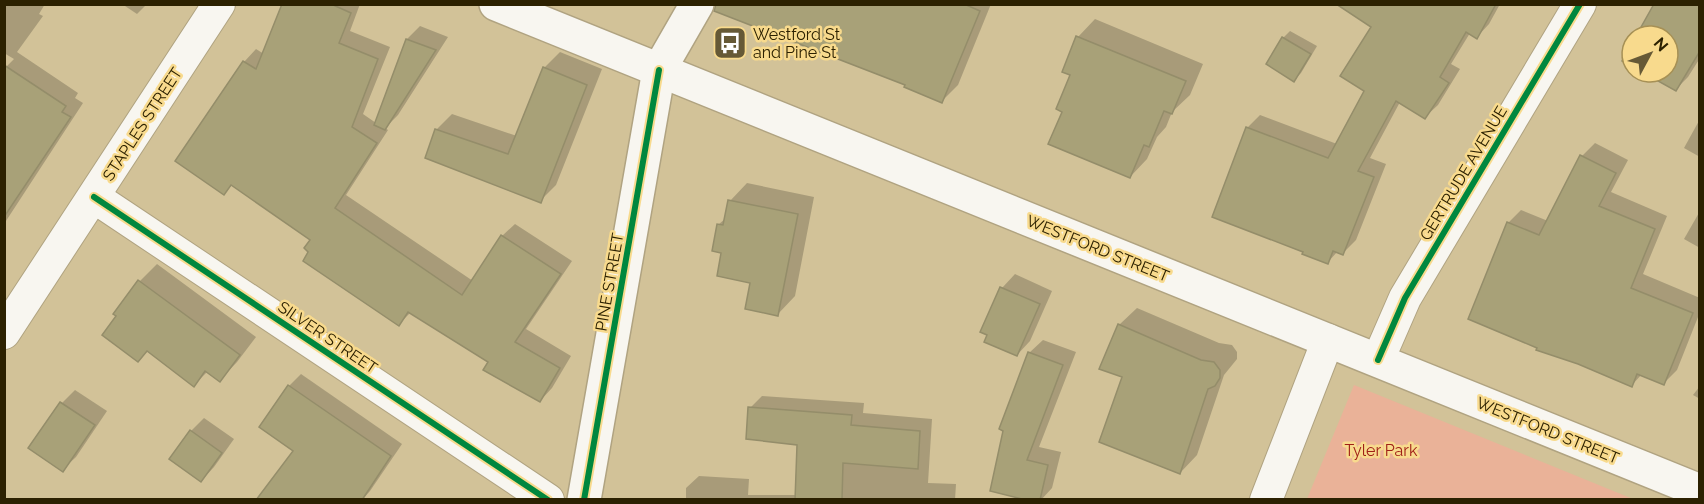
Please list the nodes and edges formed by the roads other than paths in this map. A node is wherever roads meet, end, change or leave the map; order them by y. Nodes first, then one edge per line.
1 (219, 4) edge
2 (496, 4) edge
3 (697, 4) edge
4 (1580, 4) edge
5 (659, 70) junction
6 (94, 197) junction
7 (4, 333) edge
8 (1328, 340) junction
9 (1378, 360) junction
10 (1700, 491) edge
11 (548, 500) edge
12 (584, 500) edge
13 (1266, 500) edge

1 - 6 street, STAPLES STREET
2 - 5 main road, WESTFORD STREET
3 - 5 main road, PINE STREET
4 - 9 street, GERTRUDE AVENUE
5 - 8 main road, WESTFORD STREET
5 - 12 main road, PINE STREET
6 - 7 street, STAPLES STREET
6 - 11 street, SILVER STREET
8 - 9 main road, WESTFORD STREET
8 - 13 street
9 - 10 main road, WESTFORD STREET

